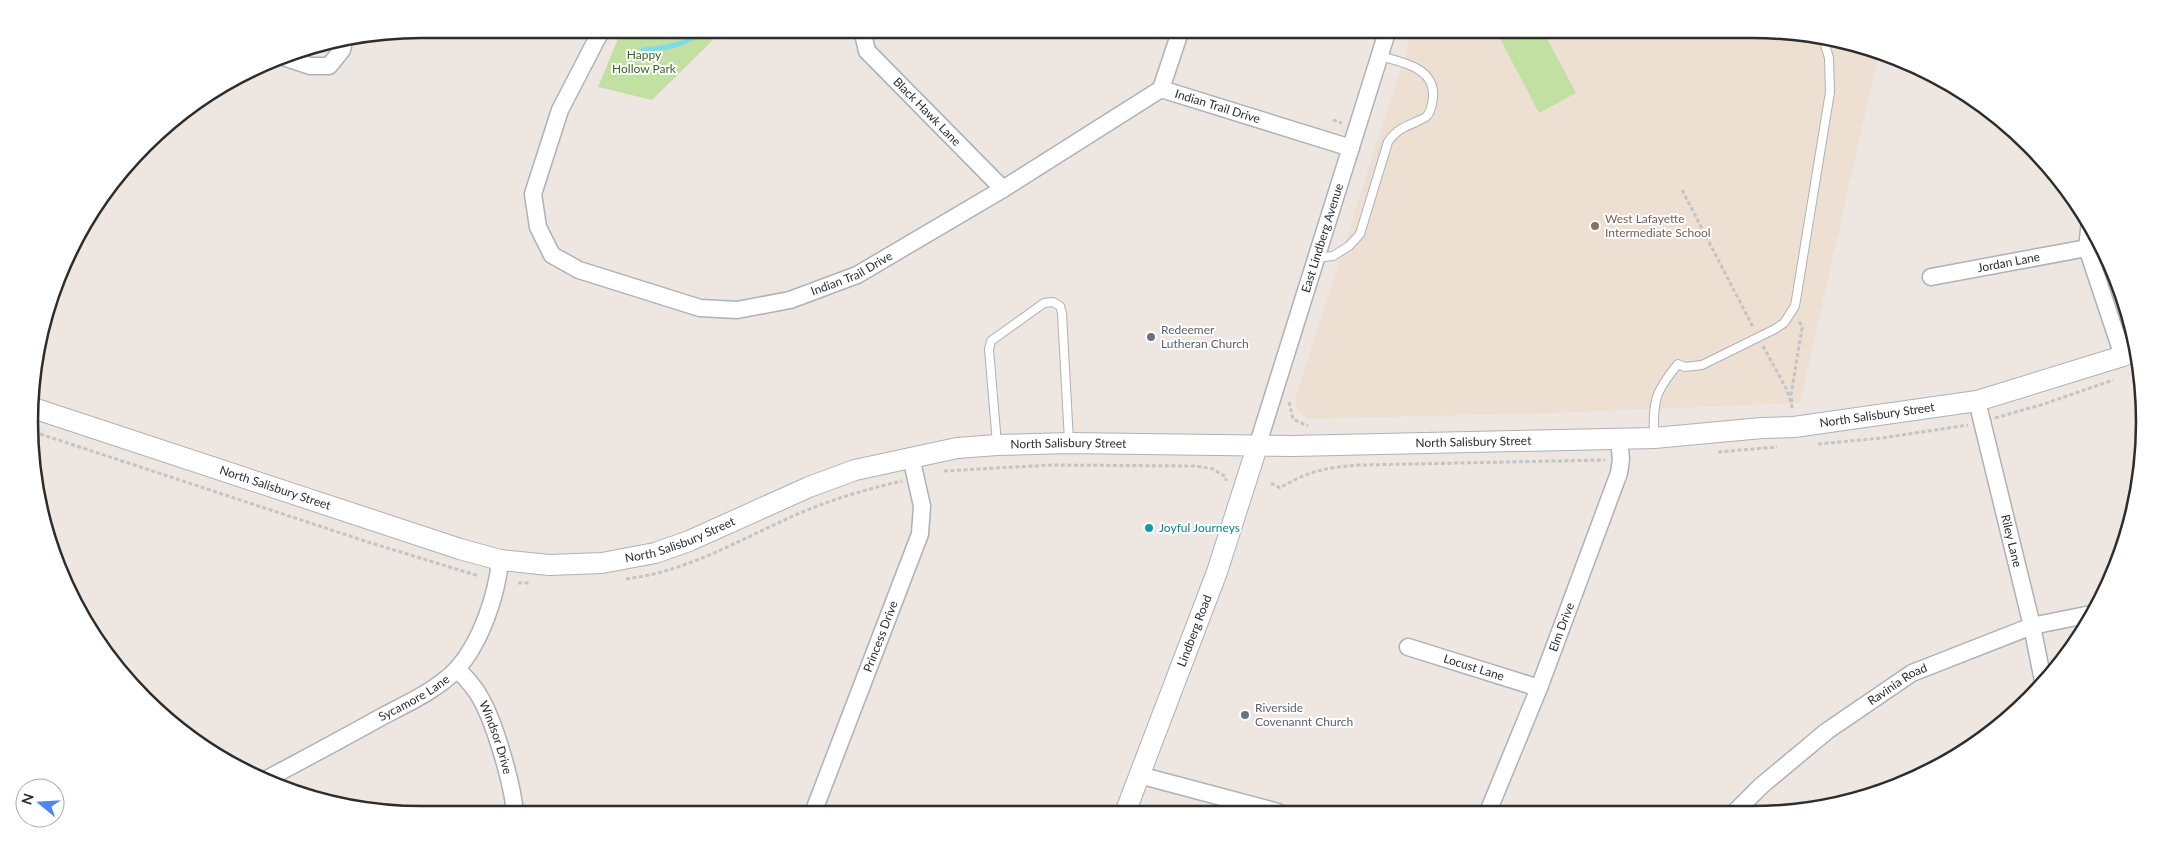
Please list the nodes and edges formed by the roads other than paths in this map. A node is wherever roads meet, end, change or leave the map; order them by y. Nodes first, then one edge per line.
1 (597, 38) edge
2 (864, 38) edge
3 (1179, 38) edge
4 (1385, 38) edge
5 (1825, 45) edge
6 (343, 46) edge
7 (1380, 56) junction
8 (292, 60) edge
9 (1161, 89) junction
10 (1351, 148) junction
11 (1003, 189) junction
12 (2088, 236) edge
13 (2087, 248) junction
14 (1316, 258) junction
15 (1931, 277) dead end
16 (2130, 352) edge
17 (1977, 401) junction
18 (38, 410) edge
19 (1654, 438) junction
20 (1619, 440) junction
21 (1069, 443) junction
22 (998, 444) junction
23 (1256, 447) junction
24 (911, 457) junction
25 (500, 560) junction
26 (2084, 615) edge
27 (2032, 626) junction
28 (1408, 647) dead end
29 (456, 669) junction
30 (2042, 674) edge
31 (1539, 688) junction
32 (274, 775) edge
33 (1140, 775) junction
34 (515, 806) edge
35 (816, 806) edge
36 (1128, 806) edge
37 (1256, 806) edge
38 (1490, 806) edge
39 (1741, 806) edge

1 - 11 street, Indian Trail Drive
2 - 11 street, Black Hawk Lane
3 - 9 street
4 - 7 street, East Lindberg Avenue
5 - 19 lane
6 - 8 street
7 - 10 street, East Lindberg Avenue
7 - 14 lane
9 - 10 street, Indian Trail Drive
9 - 11 street, Indian Trail Drive
10 - 14 street, East Lindberg Avenue
12 - 13 street
13 - 15 street, Jordan Lane
13 - 16 street
14 - 23 street, East Lindberg Avenue
16 - 17 street, North Salisbury Street
17 - 19 street, North Salisbury Street
17 - 27 street, Riley Lane
18 - 25 street, North Salisbury Street
19 - 20 street, North Salisbury Street
20 - 23 street, North Salisbury Street
20 - 31 street, Elm Drive
21 - 22 street, North Salisbury Street
21 - 22 lane
21 - 23 street, North Salisbury Street
22 - 24 street, North Salisbury Street
23 - 33 street, Lindberg Road
24 - 25 street, North Salisbury Street
24 - 35 street, Princess Drive
25 - 29 street, Sycamore Lane
26 - 27 street, Ravinia Road
27 - 30 street, Riley Lane
27 - 39 street, Ravinia Road
28 - 31 street, Locust Lane
29 - 32 street, Sycamore Lane
29 - 34 street, Windsor Drive
31 - 38 street, Elm Drive
33 - 36 street, Lindberg Road
33 - 37 street

